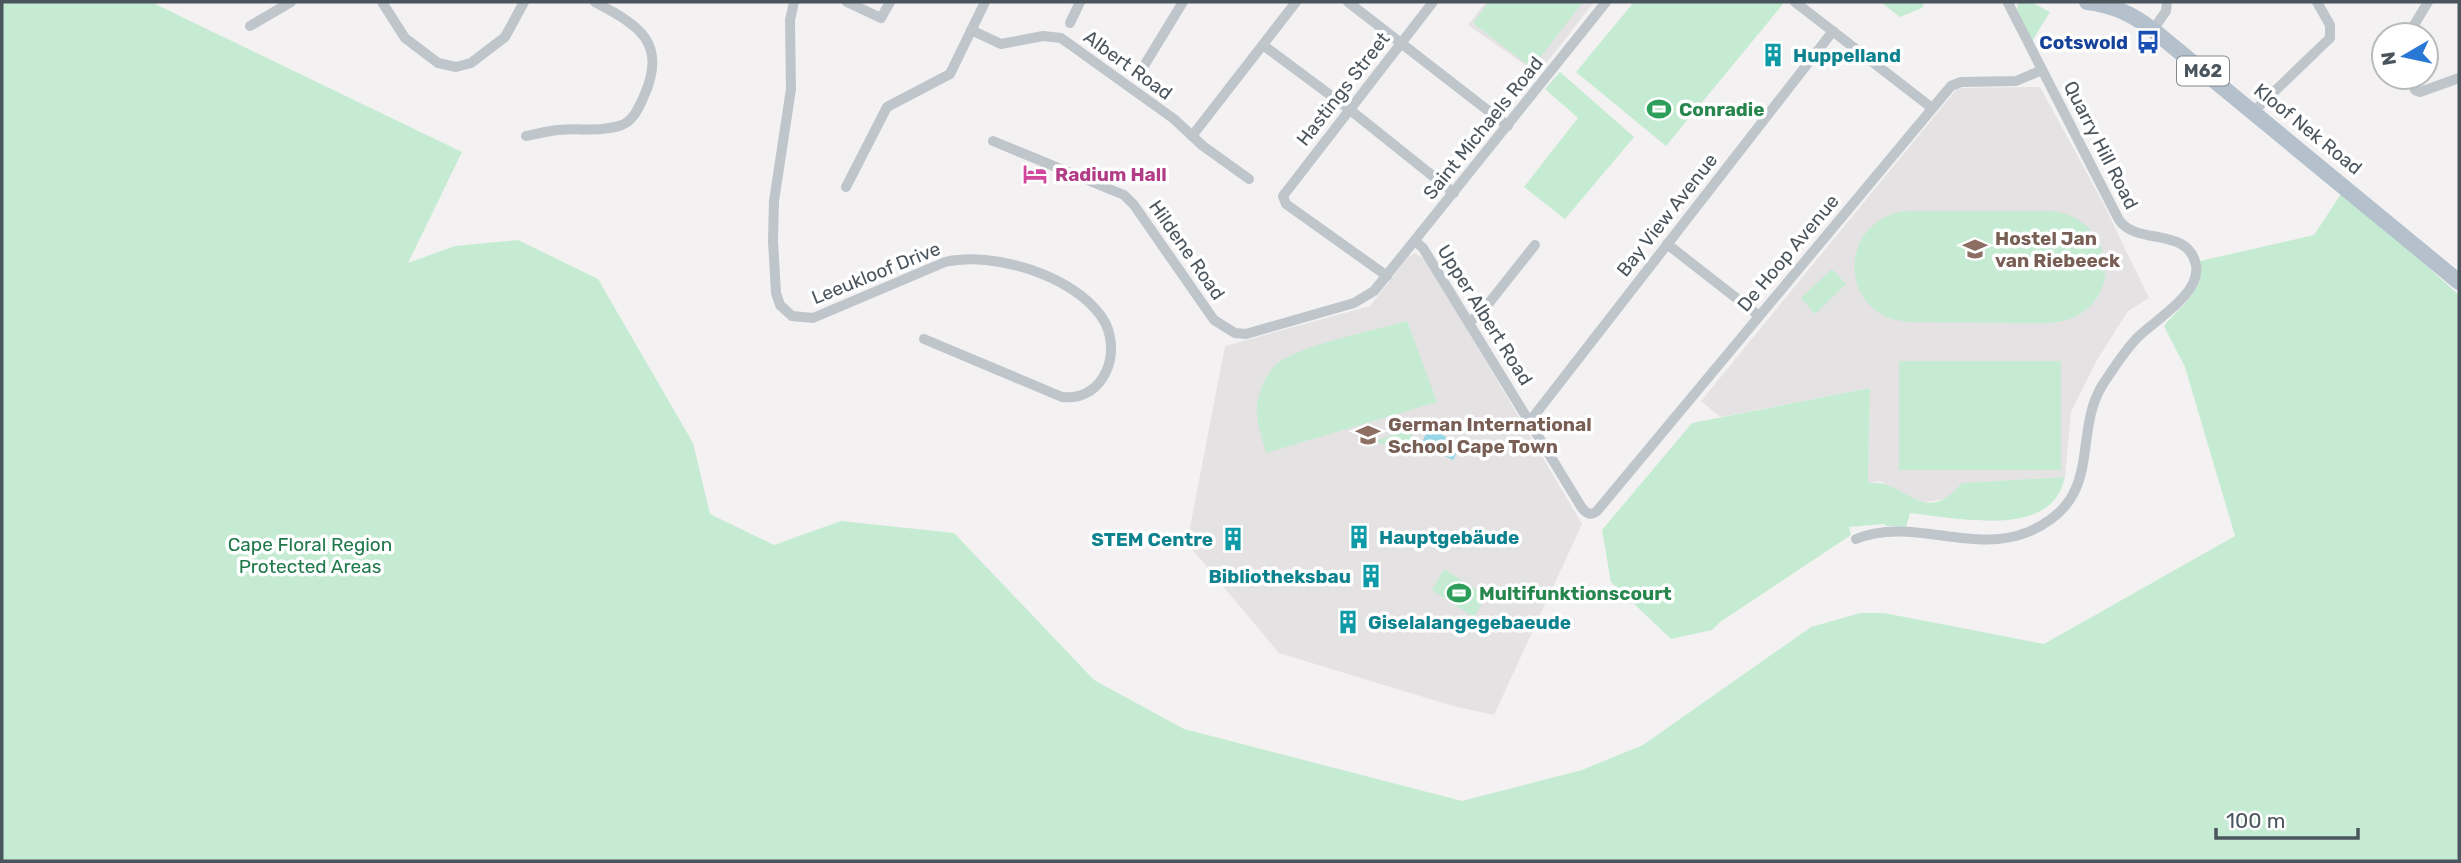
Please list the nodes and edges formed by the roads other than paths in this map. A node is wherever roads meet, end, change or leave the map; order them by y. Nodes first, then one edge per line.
1 (291, 2) edge
2 (382, 2) edge
3 (524, 2) edge
4 (596, 2) edge
5 (794, 2) edge
6 (847, 2) edge
7 (890, 2) edge
8 (985, 2) edge
9 (1080, 2) edge
10 (1183, 2) edge
11 (1296, 2) edge
12 (1348, 2) edge
13 (1433, 2) edge
14 (1606, 2) edge
15 (1795, 2) edge
16 (2008, 2) edge
17 (2087, 2) edge
18 (2167, 2) edge
19 (2317, 2) edge
20 (2428, 2) edge
21 (2417, 21) edge
22 (1070, 23) dead end
23 (250, 26) dead end
24 (971, 30) junction
25 (2152, 30) junction
26 (1833, 32) junction
27 (1401, 43) junction
28 (1262, 45) junction
29 (2042, 70) junction
30 (1139, 74) dead end
31 (2459, 78) edge
32 (2440, 85) edge
33 (1931, 108) junction
34 (1349, 109) junction
35 (2253, 111) junction
36 (1508, 125) junction
37 (526, 135) dead end
38 (1192, 136) junction
39 (993, 141) dead end
40 (1249, 179) dead end
41 (846, 187) dead end
42 (1454, 193) junction
43 (1415, 241) junction
44 (1667, 244) junction
45 (1535, 245) dead end
46 (1387, 276) junction
47 (2459, 282) edge
48 (1758, 316) junction
49 (1469, 322) junction
50 (925, 339) dead end
51 (1530, 421) junction
52 (1592, 514) joint
53 (1856, 539) dead end

1 - 23 street
2 - 3 street
4 - 37 street
5 - 50 street, Leeukloof Drive
6 - 7 street
8 - 24 street
9 - 22 street
10 - 30 street
11 - 28 street
12 - 27 street
13 - 27 street, Hastings Street
14 - 36 street, Saint Michaels Road
15 - 26 street
16 - 29 street, Quarry Hill Road
17 - 25 main road, Kloof Nek Road / M62
18 - 25 street
19 - 35 street
20 - 21 street
24 - 38 street, Albert Road
24 - 41 street
25 - 35 main road, Kloof Nek Road / M62
26 - 33 street
26 - 44 street, Bay View Avenue
27 - 34 street, Hastings Street
27 - 36 street
28 - 34 street
28 - 38 street
29 - 33 street, De Hoop Avenue
29 - 53 street, Quarry Hill Road
31 - 32 street
33 - 48 street, De Hoop Avenue
34 - 42 street
34 - 46 street, Hastings Street
35 - 47 main road, Kloof Nek Road / M62
36 - 42 street, Saint Michaels Road
38 - 40 street, Albert Road
39 - 46 street, Hildene Road
42 - 43 street, Saint Michaels Road
43 - 46 street, Saint Michaels Road
43 - 49 street, Upper Albert Road
44 - 48 street
44 - 51 street, Bay View Avenue
45 - 49 street
48 - 52 street, De Hoop Avenue
49 - 51 street, Upper Albert Road
51 - 52 street, Upper Albert Road

